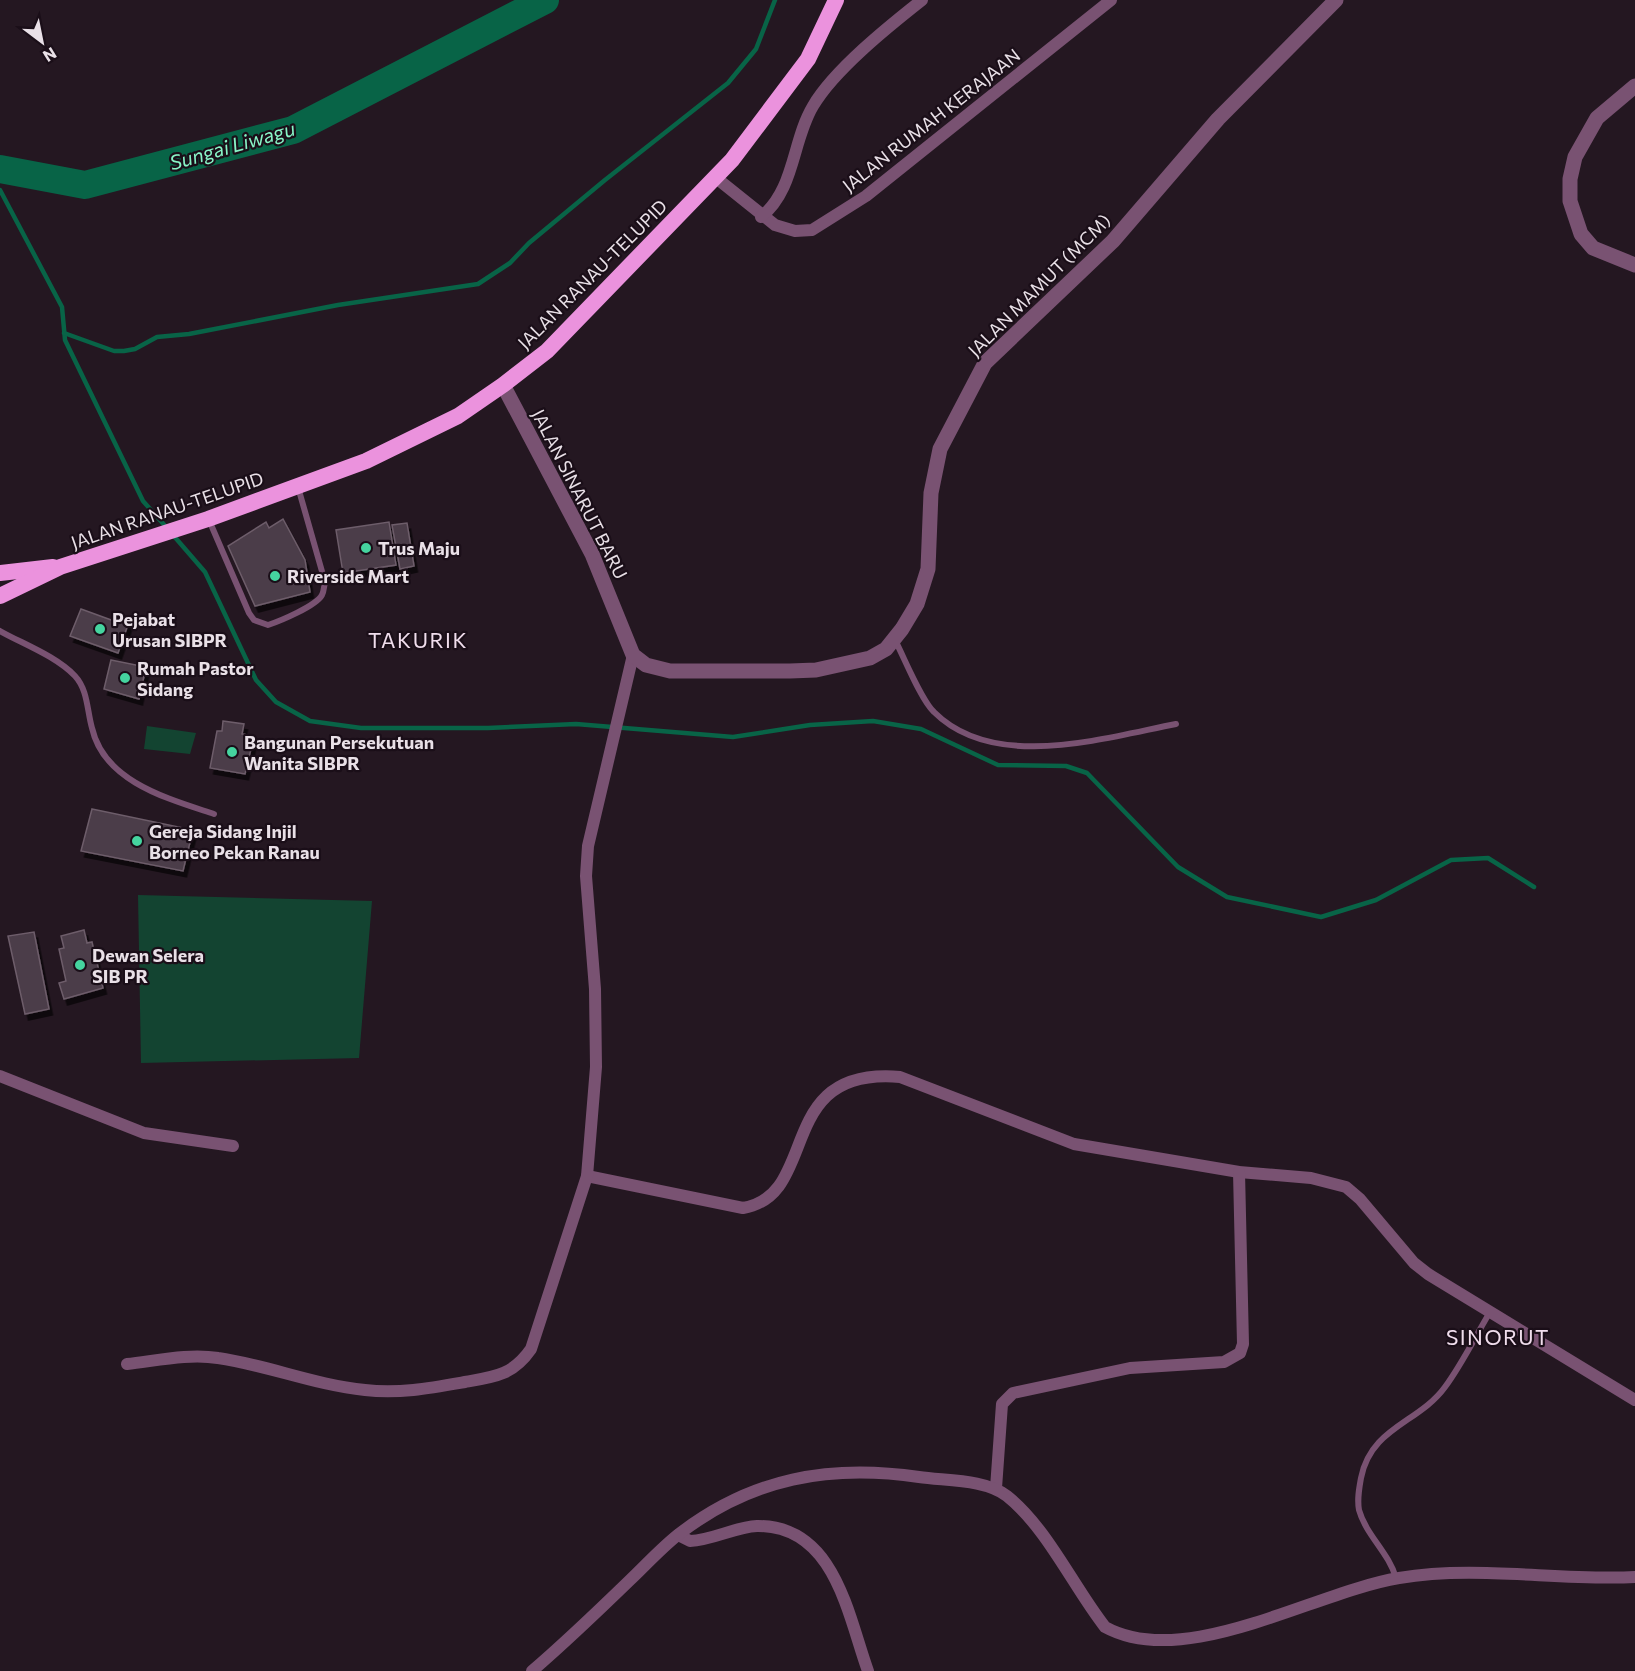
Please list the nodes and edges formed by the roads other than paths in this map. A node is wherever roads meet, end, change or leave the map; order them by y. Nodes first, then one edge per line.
1 (836, 0) edge
2 (922, 0) edge
3 (1111, 0) edge
4 (1336, 0) edge
5 (1635, 86) edge
6 (715, 177) junction
7 (762, 217) junction
8 (1635, 265) edge
9 (503, 385) junction
10 (297, 486) junction
11 (202, 521) junction
12 (60, 567) junction
13 (0, 573) edge
14 (0, 596) edge
15 (0, 631) edge
16 (894, 639) junction
17 (633, 655) junction
18 (1176, 724) dead end
19 (214, 814) dead end
20 (0, 1076) edge
21 (233, 1146) dead end
22 (1239, 1172) junction
23 (587, 1176) junction
24 (1490, 1312) junction
25 (127, 1364) dead end
26 (1635, 1400) edge
27 (996, 1488) junction
28 (678, 1535) junction
29 (1635, 1577) edge
30 (1396, 1578) junction
31 (532, 1671) edge
32 (868, 1671) edge

1 - 6 highway, JALAN RANAU-TELUPID
2 - 7 street
3 - 7 street, JALAN RUMAH KERAJAAN
4 - 16 street, JALAN MAMUT (MCM)
5 - 8 street
6 - 7 street, JALAN RUMAH KERAJAAN
6 - 9 highway, JALAN RANAU-TELUPID
9 - 10 highway, JALAN RANAU-TELUPID
9 - 17 street, JALAN SINARUT BARU
10 - 11 highway, JALAN RANAU-TELUPID
10 - 11 lane
11 - 12 highway, JALAN RANAU-TELUPID
12 - 13 highway, JALAN RANAU-TELUPID
12 - 14 highway, JALAN RANAU-TELUPID
15 - 19 lane
16 - 17 street, JALAN MAMUT (MCM)
16 - 18 lane
17 - 23 street
20 - 21 street
22 - 23 street
22 - 24 street
22 - 27 street
23 - 25 street
24 - 26 street
24 - 30 lane
27 - 28 street
27 - 30 street
28 - 31 street
28 - 32 street
29 - 30 street

